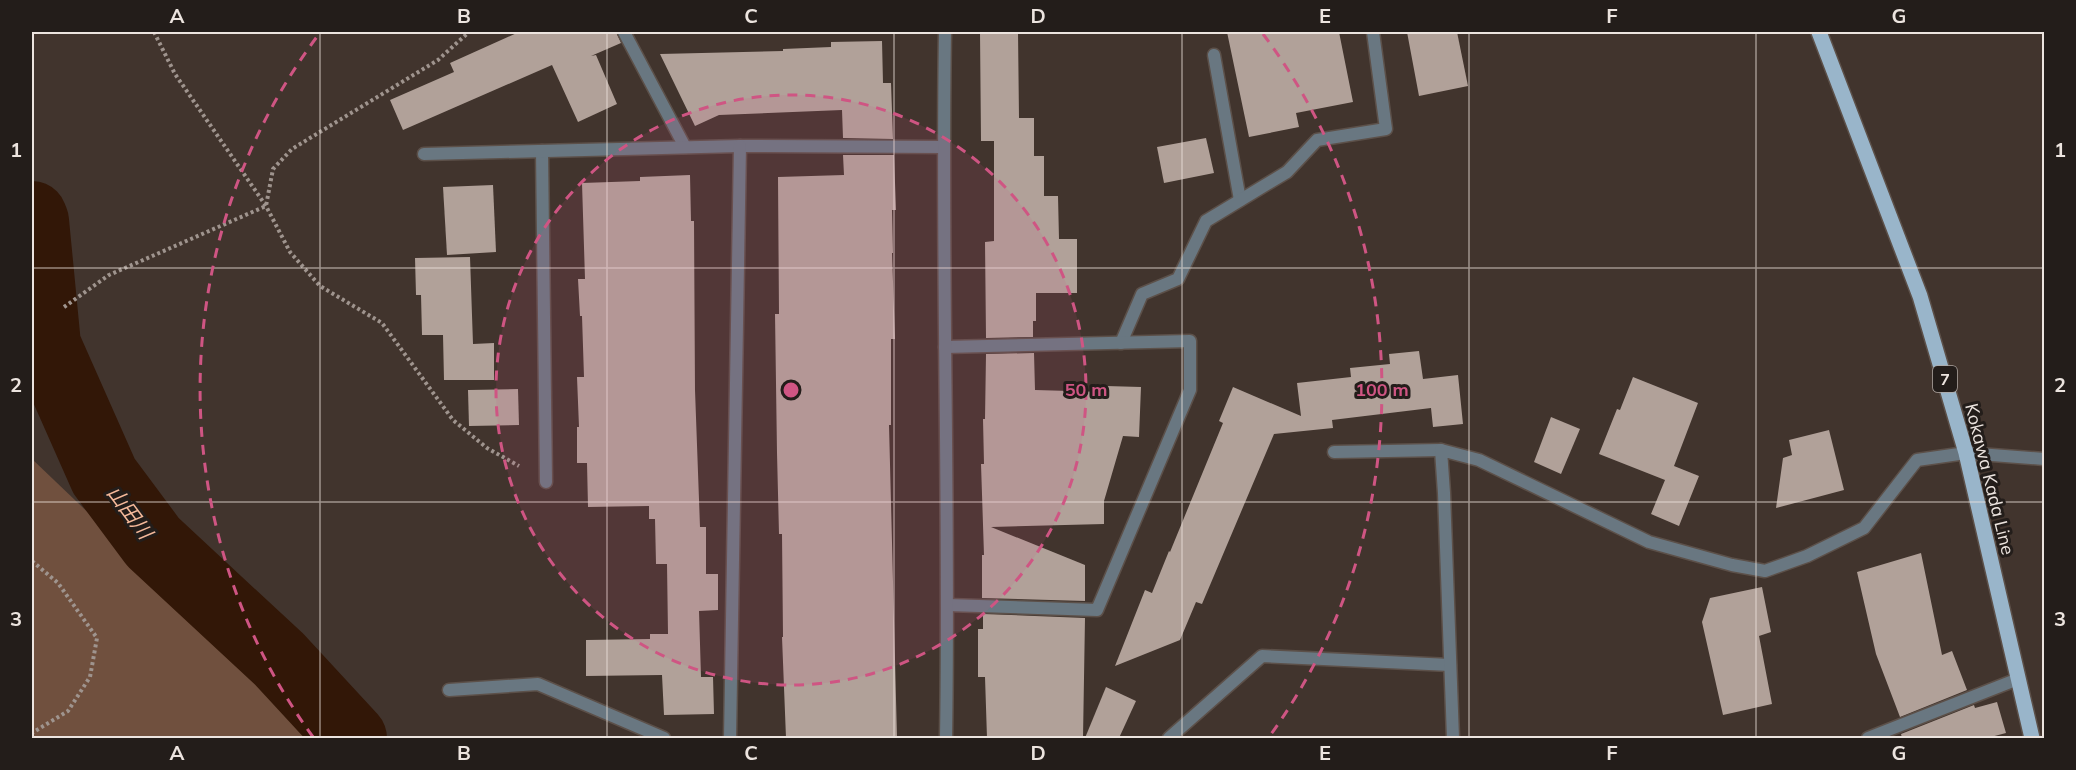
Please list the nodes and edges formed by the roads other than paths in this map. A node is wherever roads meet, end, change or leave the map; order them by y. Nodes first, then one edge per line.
1 (624, 32) edge
2 (945, 32) edge
3 (1373, 32) edge
4 (1819, 32) edge
5 (1214, 55) dead end
6 (740, 146) junction
7 (685, 147) junction
8 (943, 147) junction
9 (542, 151) junction
10 (424, 154) dead end
11 (1240, 200) junction
12 (1121, 343) junction
13 (945, 346) junction
14 (1441, 450) junction
15 (1334, 452) dead end
16 (1966, 453) junction
17 (2044, 459) edge
18 (546, 482) road end
19 (948, 605) junction
20 (1450, 665) junction
21 (2018, 679) junction
22 (449, 690) dead end
23 (664, 738) edge
24 (730, 738) edge
25 (946, 738) edge
26 (1169, 738) edge
27 (1454, 738) edge
28 (1868, 738) edge
29 (2032, 738) edge

1 - 7 street
2 - 8 street
3 - 11 street
4 - 16 main road, Kokawa Kada Line / 7
5 - 11 street
6 - 7 street
6 - 8 street
6 - 24 street
7 - 9 street
8 - 13 street
9 - 10 street
9 - 18 street
11 - 12 street
12 - 13 street
12 - 19 street
13 - 19 street
14 - 15 street
14 - 16 street
14 - 20 street
16 - 17 street
16 - 21 main road, Kokawa Kada Line / 7
19 - 25 street
20 - 26 street
20 - 27 street
21 - 28 street
21 - 29 main road, Kokawa Kada Line / 7
22 - 23 street

